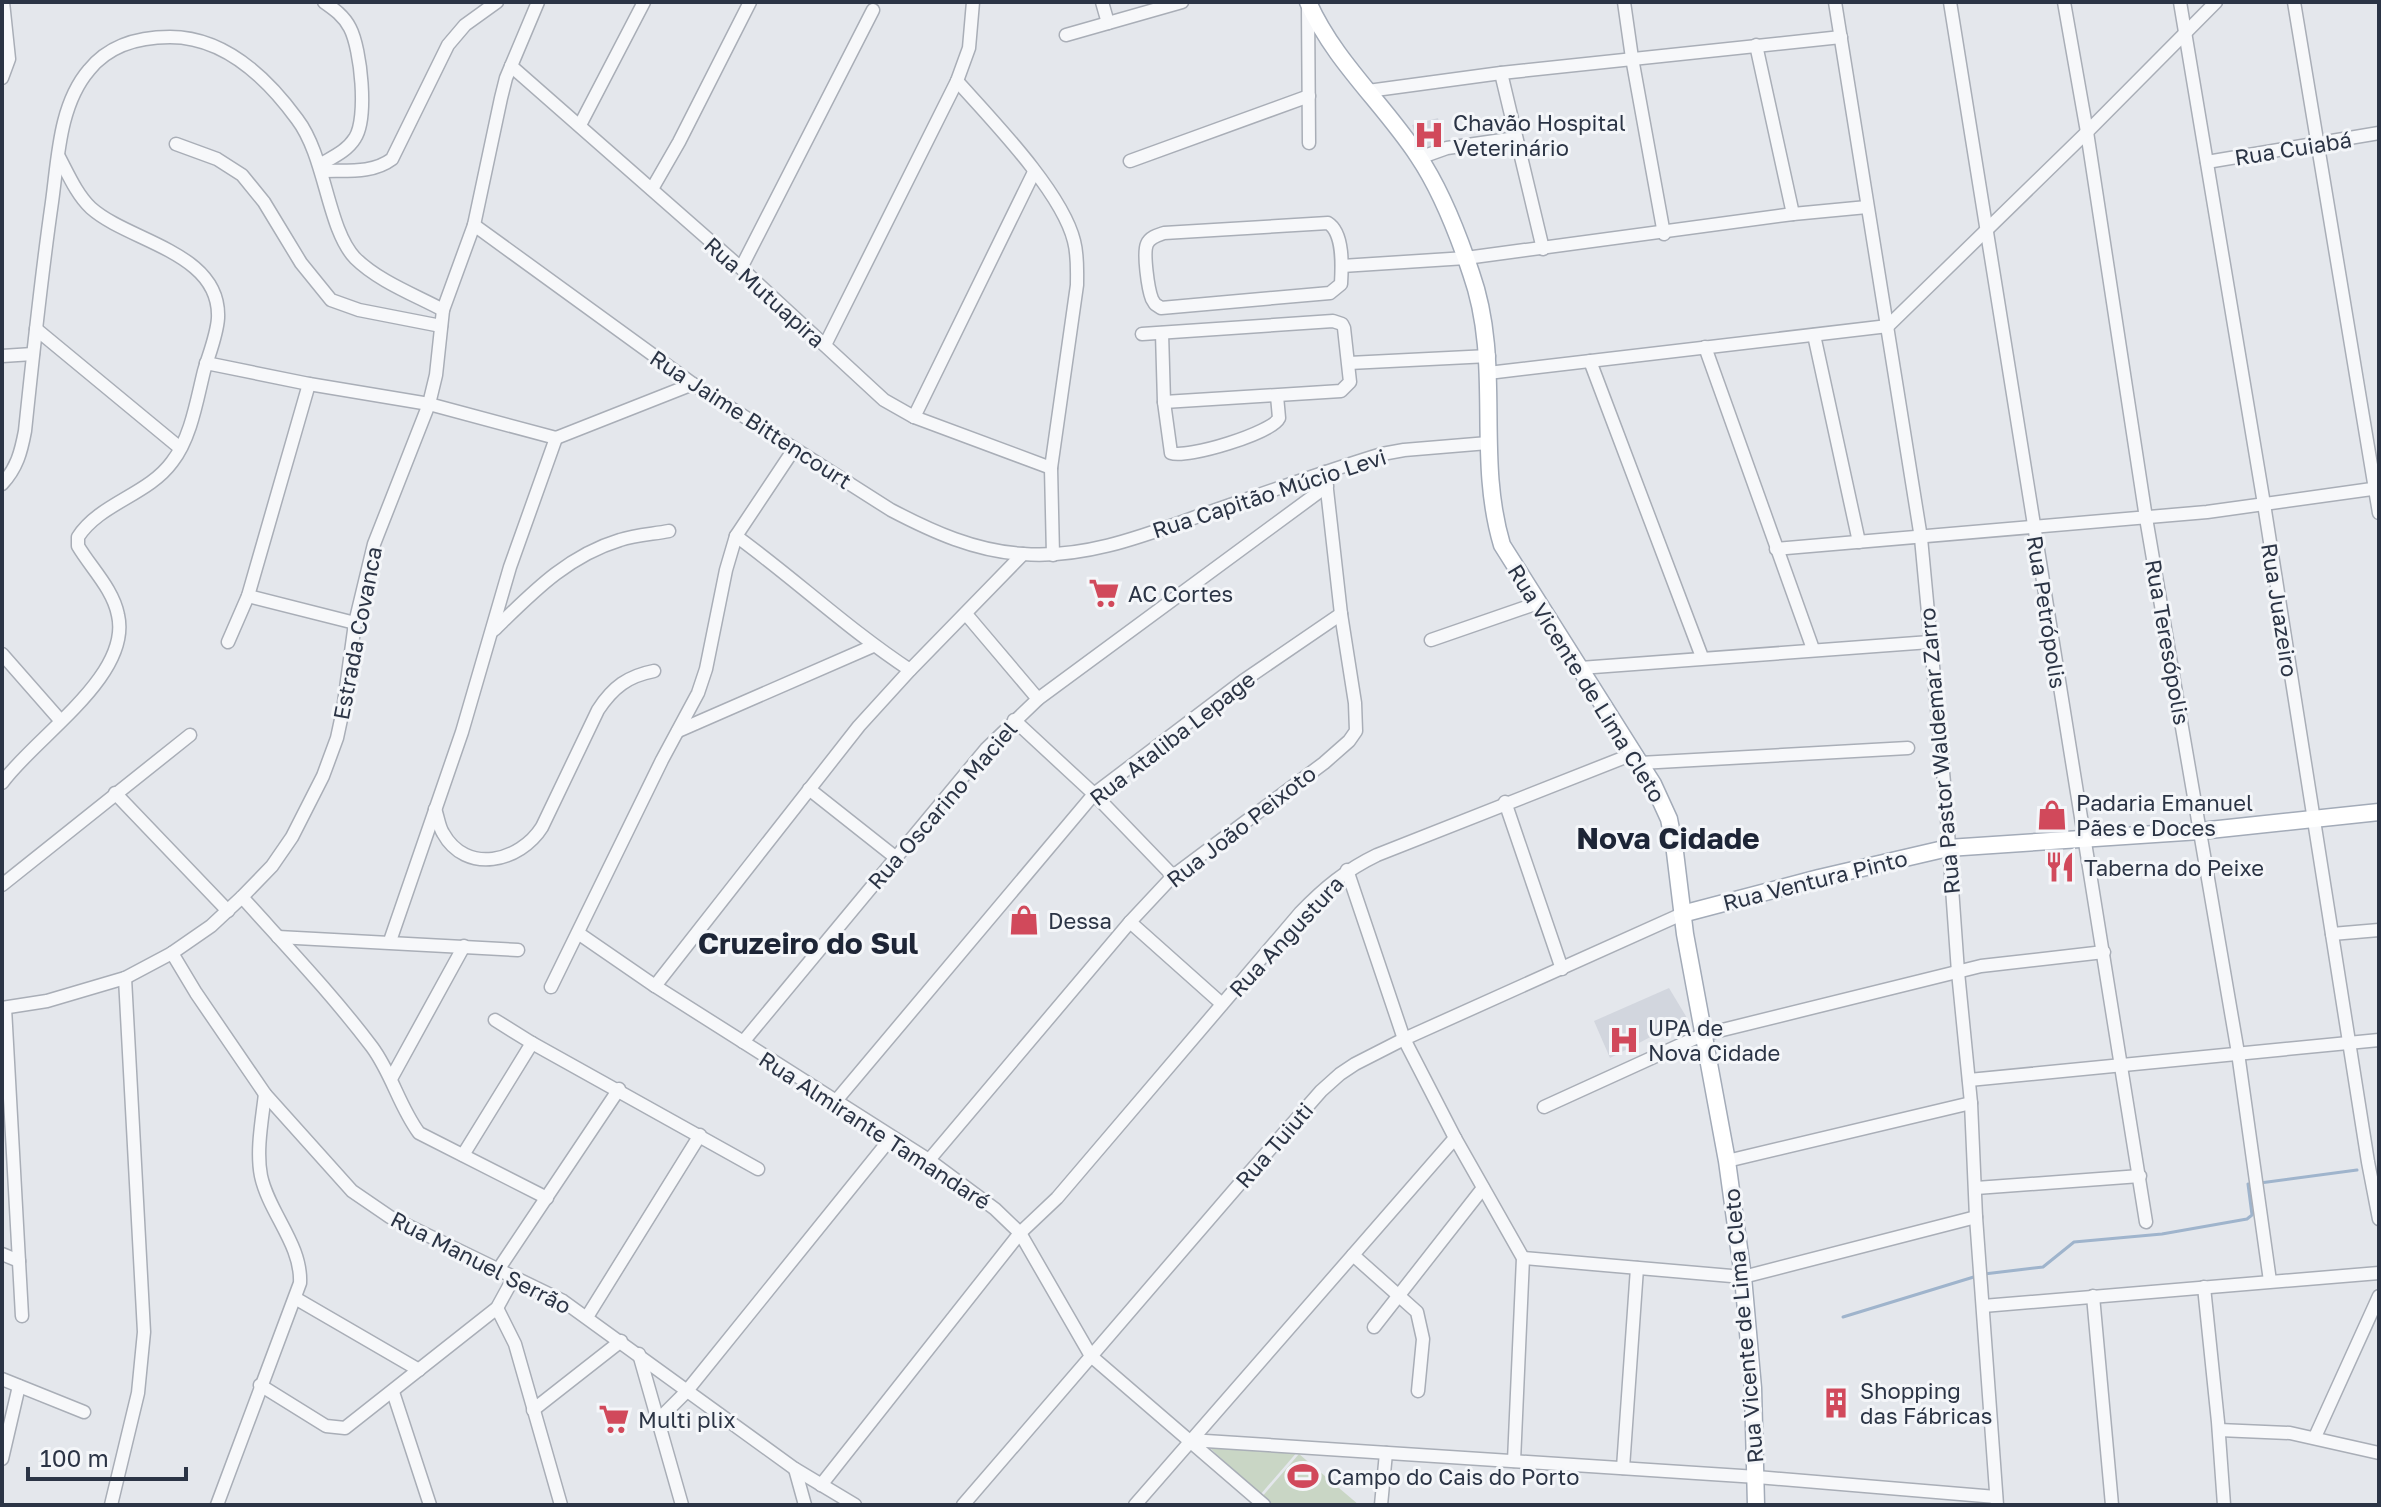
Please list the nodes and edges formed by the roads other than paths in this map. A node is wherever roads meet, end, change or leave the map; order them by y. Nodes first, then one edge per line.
1 (3, 2) edge
2 (324, 2) edge
3 (497, 2) edge
4 (538, 2) edge
5 (644, 2) edge
6 (750, 2) edge
7 (973, 2) edge
8 (1102, 2) edge
9 (1308, 2) edge
10 (1624, 2) edge
11 (1836, 2) edge
12 (1950, 2) edge
13 (2064, 2) edge
14 (2180, 2) edge
15 (2216, 2) edge
16 (2294, 2) edge
17 (1175, 3) edge
18 (873, 10) dead end
19 (1108, 23) junction
20 (2186, 31) junction
21 (1066, 35) dead end
22 (1841, 37) junction
23 (1756, 45) junction
24 (1632, 58) junction
25 (511, 66) junction
26 (1501, 73) junction
27 (2, 78) edge
28 (957, 81) junction
29 (1368, 91) junction
30 (1309, 96) junction
31 (580, 125) junction
32 (2087, 132) junction
33 (2379, 133) edge
34 (1516, 138) junction
35 (1309, 143) dead end
36 (176, 144) dead end
37 (2318, 144) junction
38 (59, 156) junction
39 (1419, 158) junction
40 (1130, 161) dead end
41 (2207, 162) junction
42 (322, 168) junction
43 (1034, 172) junction
44 (652, 189) junction
45 (1867, 207) junction
46 (1793, 214) junction
47 (474, 225) junction
48 (1987, 228) junction
49 (1664, 234) junction
50 (1543, 249) junction
51 (1466, 258) junction
52 (1342, 266) junction
53 (741, 268) junction
54 (443, 310) junction
55 (441, 326) junction
56 (1888, 326) junction
57 (36, 329) junction
58 (1162, 333) junction
59 (1142, 334) dead end
60 (1814, 335) junction
61 (825, 345) junction
62 (1705, 347) junction
63 (33, 354) junction
64 (2, 356) edge
65 (1590, 361) junction
66 (206, 363) junction
67 (1349, 363) junction
68 (1488, 364) junction
69 (309, 384) junction
70 (693, 384) junction
71 (1277, 396) junction
72 (1164, 402) junction
73 (429, 404) junction
74 (914, 417) junction
75 (556, 438) junction
76 (1488, 443) junction
77 (180, 448) junction
78 (794, 449) junction
79 (1051, 468) junction
80 (1325, 472) junction
81 (2, 484) edge
82 (1327, 486) junction
83 (2377, 489) edge
84 (2264, 504) junction
85 (2379, 513) edge
86 (2146, 518) junction
87 (2033, 529) junction
88 (669, 531) dead end
89 (736, 536) junction
90 (1921, 538) junction
91 (1859, 542) junction
92 (1776, 549) junction
93 (1023, 554) junction
94 (1053, 555) junction
95 (248, 596) junction
96 (1538, 603) junction
97 (966, 614) junction
98 (1341, 614) junction
99 (355, 623) junction
100 (491, 632) junction
101 (1431, 640) dead end
102 (228, 642) dead end
103 (1930, 642) junction
104 (873, 646) junction
105 (1813, 649) junction
106 (2, 654) edge
107 (1702, 657) junction
108 (1580, 668) junction
109 (910, 670) junction
110 (654, 671) dead end
111 (1038, 699) junction
112 (60, 720) junction
113 (1014, 720) junction
114 (678, 731) junction
115 (190, 735) dead end
116 (1908, 748) dead end
117 (1636, 758) junction
118 (2, 783) edge
119 (809, 789) junction
120 (115, 793) junction
121 (1094, 794) junction
122 (1505, 802) junction
123 (435, 809) junction
124 (2379, 812) edge
125 (2313, 819) junction
126 (2200, 831) junction
127 (2084, 840) junction
128 (1948, 848) junction
129 (895, 857) junction
130 (1347, 870) junction
131 (1173, 876) junction
132 (2, 885) edge
133 (242, 897) junction
134 (228, 911) junction
135 (1682, 914) junction
136 (1130, 922) junction
137 (2379, 930) edge
138 (578, 933) junction
139 (2332, 934) junction
140 (278, 937) junction
141 (390, 941) junction
142 (464, 946) junction
143 (518, 950) dead end
144 (2104, 952) junction
145 (172, 953) junction
146 (1562, 969) junction
147 (1958, 972) junction
148 (125, 978) junction
149 (655, 986) junction
150 (551, 987) dead end
151 (1222, 1004) junction
152 (4, 1008) edge
153 (495, 1020) dead end
154 (1702, 1035) junction
155 (1404, 1039) junction
156 (2379, 1040) edge
157 (743, 1042) junction
158 (2348, 1042) junction
159 (532, 1043) junction
160 (2238, 1053) junction
161 (2123, 1065) junction
162 (392, 1077) junction
163 (1969, 1080) junction
164 (619, 1089) junction
165 (265, 1094) junction
166 (835, 1102) junction
167 (1971, 1103) junction
168 (1544, 1107) dead end
169 (700, 1135) junction
170 (891, 1138) junction
171 (1455, 1138) junction
172 (8, 1153) edge
173 (463, 1155) junction
174 (929, 1160) junction
175 (1727, 1161) junction
176 (2373, 1161) edge
177 (758, 1169) dead end
178 (2140, 1176) junction
179 (1483, 1188) junction
180 (1976, 1188) junction
181 (547, 1198) junction
182 (1976, 1217) junction
183 (2379, 1219) edge
184 (2146, 1222) dead end
185 (1020, 1233) junction
186 (2, 1254) edge
187 (1353, 1255) junction
188 (1523, 1258) junction
189 (19, 1261) junction
190 (1637, 1268) junction
191 (498, 1270) junction
192 (2379, 1273) edge
193 (514, 1277) junction
194 (1743, 1277) junction
195 (2270, 1281) junction
196 (2204, 1287) junction
197 (1399, 1296) junction
198 (2093, 1296) junction
199 (2379, 1296) edge
200 (295, 1298) junction
201 (1983, 1306) junction
202 (497, 1308) junction
203 (22, 1316) dead end
204 (587, 1317) junction
205 (1374, 1327) dead end
206 (621, 1341) junction
207 (639, 1354) junction
208 (1091, 1356) junction
209 (419, 1370) junction
210 (2, 1379) edge
211 (260, 1385) junction
212 (19, 1386) junction
213 (1418, 1391) dead end
214 (393, 1392) junction
215 (686, 1392) junction
216 (533, 1410) junction
217 (84, 1412) dead end
218 (658, 1420) junction
219 (2219, 1430) junction
220 (2315, 1437) junction
221 (1190, 1440) junction
222 (1386, 1453) junction
223 (2379, 1453) edge
224 (2, 1459) edge
225 (1514, 1461) junction
226 (1623, 1468) junction
227 (795, 1469) junction
228 (1757, 1477) junction
229 (821, 1485) junction
230 (1997, 1501) edge
231 (111, 1505) edge
232 (217, 1505) edge
233 (430, 1505) edge
234 (561, 1505) edge
235 (682, 1505) edge
236 (805, 1505) edge
237 (855, 1505) edge
238 (963, 1505) edge
239 (1135, 1505) edge
240 (1264, 1505) edge
241 (1381, 1505) edge
242 (1756, 1505) edge
243 (2112, 1505) edge
244 (2224, 1505) edge

1 - 27 street
2 - 42 street
3 - 42 street
4 - 25 street, Estrada Covanca
5 - 31 street
6 - 44 street
7 - 28 street
8 - 19 street
9 - 29 main road, Rua Vicente de Lima Cleto
9 - 30 street
10 - 24 street
11 - 22 street, Rua Pastor Waldemar Zarro
12 - 48 street, Rua Petrópolis
13 - 32 street, Rua Teresópolis
14 - 20 street, Rua Juazeiro
15 - 20 street
16 - 37 street
17 - 19 street
18 - 53 street
19 - 21 street
20 - 32 street
20 - 41 street, Rua Juazeiro
22 - 23 street
22 - 45 street, Rua Pastor Waldemar Zarro
23 - 24 street
23 - 46 street
24 - 26 street
24 - 49 street
25 - 31 street, Rua Mutuapira
25 - 47 street, Estrada Covanca
26 - 29 street
26 - 34 street
28 - 43 street
28 - 61 street
29 - 39 main road, Rua Vicente de Lima Cleto
30 - 35 street
30 - 40 street
31 - 44 street, Rua Mutuapira
32 - 48 street
32 - 86 street, Rua Teresópolis
33 - 37 street, Rua Cuiabá
34 - 39 street
34 - 50 street
36 - 55 street
37 - 41 street, Rua Cuiabá
37 - 83 street
38 - 42 street
38 - 57 street
38 - 66 street
39 - 51 main road, Rua Vicente de Lima Cleto
41 - 84 street, Rua Juazeiro
42 - 54 street
43 - 74 street
43 - 79 street
44 - 53 street, Rua Mutuapira
45 - 46 street
45 - 56 street, Rua Pastor Waldemar Zarro
46 - 49 street
47 - 54 street, Estrada Covanca
47 - 70 street, Rua Jaime Bittencourt
48 - 56 street
48 - 87 street, Rua Petrópolis
49 - 50 street
50 - 51 street
51 - 52 street
51 - 68 main road, Rua Vicente de Lima Cleto
52 - 52 street
53 - 61 street, Rua Mutuapira
54 - 55 street, Estrada Covanca
55 - 73 street, Estrada Covanca
56 - 60 street
56 - 90 street, Rua Pastor Waldemar Zarro
57 - 63 street
57 - 77 street
58 - 59 street
58 - 67 street
58 - 72 street
60 - 62 street
60 - 91 street
61 - 74 street, Rua Mutuapira
62 - 65 street
62 - 92 street
63 - 64 street
63 - 81 street
65 - 68 street
65 - 107 street
66 - 69 street
66 - 77 street
67 - 68 street
67 - 71 street
68 - 76 main road, Rua Vicente de Lima Cleto
69 - 73 street
69 - 95 street
70 - 75 street
70 - 78 street, Rua Jaime Bittencourt
71 - 72 street
71 - 72 street
73 - 75 street
73 - 99 street, Estrada Covanca
74 - 79 street, Rua Mutuapira
75 - 100 street
76 - 80 street, Rua Capitão Múcio Levi
76 - 96 main road, Rua Vicente de Lima Cleto
77 - 112 street
78 - 89 street
78 - 93 street, Rua Jaime Bittencourt
79 - 94 street
80 - 82 street, Rua João Peixoto
80 - 94 street, Rua Capitão Múcio Levi
82 - 98 street, Rua João Peixoto
82 - 111 street, Rua Oscarino Maciel
83 - 84 street
83 - 85 street
84 - 86 street
84 - 125 street, Rua Juazeiro
86 - 87 street
86 - 126 street, Rua Teresópolis
87 - 90 street
87 - 127 street, Rua Petrópolis
88 - 100 street
89 - 104 street
89 - 114 street
90 - 91 street
90 - 103 street, Rua Pastor Waldemar Zarro
91 - 92 street
92 - 105 street
93 - 94 street, Rua Jaime Bittencourt
93 - 97 street
95 - 99 street
95 - 102 street
96 - 101 street
96 - 108 main road, Rua Vicente de Lima Cleto
97 - 109 street
97 - 111 street
98 - 121 street, Rua Ataliba Lepage
98 - 131 street, Rua João Peixoto
99 - 133 street, Estrada Covanca
100 - 123 street
103 - 105 street
103 - 128 street, Rua Pastor Waldemar Zarro
104 - 109 street
104 - 114 street
105 - 107 street
106 - 112 street
107 - 108 street
108 - 117 main road, Rua Vicente de Lima Cleto
109 - 119 street
110 - 123 street
111 - 113 street, Rua Oscarino Maciel
112 - 118 street
113 - 121 street
113 - 129 street, Rua Oscarino Maciel
114 - 138 street
115 - 120 street
116 - 117 street, Rua Angustura
117 - 122 street, Rua Angustura
117 - 135 main road, Rua Vicente de Lima Cleto
119 - 129 street
119 - 149 street
120 - 132 street
120 - 134 street
121 - 131 street
121 - 166 street, Rua Ataliba Lepage
122 - 130 street, Rua Angustura
122 - 146 street
123 - 141 street
124 - 125 main road, Rua Ventura Pinto
125 - 126 main road, Rua Ventura Pinto
125 - 139 street, Rua Juazeiro
126 - 127 main road, Rua Ventura Pinto
126 - 160 street, Rua Teresópolis
127 - 128 main road, Rua Ventura Pinto
127 - 144 street, Rua Petrópolis
128 - 135 main road, Rua Ventura Pinto
128 - 147 street, Rua Pastor Waldemar Zarro
129 - 157 street, Rua Oscarino Maciel
130 - 151 street, Rua Angustura
130 - 155 street
131 - 136 street, Rua João Peixoto
133 - 134 street, Estrada Covanca
133 - 140 street
134 - 145 street, Estrada Covanca
135 - 146 street, Rua Tuiuti
135 - 154 main road, Rua Vicente de Lima Cleto
136 - 151 street
136 - 174 street, Rua João Peixoto
137 - 139 street
138 - 149 street, Rua Almirante Tamandaré
138 - 150 street
139 - 158 street, Rua Juazeiro
140 - 141 street
140 - 162 street
141 - 142 street
142 - 143 street
142 - 162 street
144 - 147 street
144 - 161 street, Rua Petrópolis
145 - 148 street, Estrada Covanca
145 - 165 street, Rua Manuel Serrão
146 - 155 street, Rua Tuiuti
147 - 154 street
147 - 163 street, Rua Pastor Waldemar Zarro
148 - 152 street, Estrada Covanca
148 - 231 street
149 - 157 street, Rua Almirante Tamandaré
151 - 185 street, Rua Angustura
152 - 172 street
153 - 159 street
154 - 168 street
154 - 175 main road, Rua Vicente de Lima Cleto
155 - 171 street
155 - 208 street, Rua Tuiuti
156 - 158 street
157 - 166 street, Rua Almirante Tamandaré
158 - 160 street
158 - 176 street, Rua Juazeiro
159 - 164 street
159 - 173 street
160 - 161 street
160 - 195 street, Rua Teresópolis
161 - 163 street
161 - 178 street, Rua Petrópolis
162 - 173 street
163 - 167 street, Rua Pastor Waldemar Zarro
164 - 169 street
164 - 181 street
165 - 191 street, Rua Manuel Serrão
165 - 200 street
166 - 170 street, Rua Almirante Tamandaré
167 - 175 street
167 - 180 street, Rua Pastor Waldemar Zarro
169 - 177 street
169 - 204 street
170 - 174 street, Rua Almirante Tamandaré
170 - 215 street
171 - 179 street
171 - 187 street
172 - 189 street
173 - 181 street
174 - 185 street, Rua Almirante Tamandaré
175 - 194 main road, Rua Vicente de Lima Cleto
176 - 183 street, Rua Juazeiro
178 - 180 street
178 - 184 street, Rua Petrópolis
179 - 188 street
179 - 197 street
180 - 182 street, Rua Pastor Waldemar Zarro
181 - 191 street
182 - 194 street
182 - 201 street, Rua Pastor Waldemar Zarro
185 - 208 street, Rua Almirante Tamandaré
185 - 229 street, Rua Angustura
186 - 189 street
187 - 197 street
187 - 221 street
188 - 190 street
188 - 225 street
189 - 203 street
190 - 194 street
190 - 226 street
191 - 193 street, Rua Manuel Serrão
192 - 195 street
193 - 202 street
193 - 204 street, Rua Manuel Serrão
194 - 228 main road, Rua Vicente de Lima Cleto
195 - 196 street
196 - 198 street
196 - 219 street
197 - 205 street
197 - 213 street
198 - 201 street
198 - 243 street
199 - 220 street
200 - 209 street
200 - 211 street
201 - 230 street, Rua Pastor Waldemar Zarro
202 - 209 street
202 - 216 street
204 - 206 street, Rua Manuel Serrão
206 - 207 street, Rua Manuel Serrão
206 - 216 street
207 - 215 street, Rua Manuel Serrão
207 - 218 street
208 - 221 street, Rua Almirante Tamandaré
208 - 238 street, Rua Tuiuti
209 - 214 street
210 - 212 street
211 - 214 street
211 - 232 street
212 - 217 street
212 - 224 street
214 - 233 street
215 - 218 street
215 - 227 street, Rua Manuel Serrão
216 - 234 street
218 - 235 street
219 - 220 street
219 - 244 street
220 - 223 street
221 - 222 street
221 - 239 street
221 - 240 street, Rua Almirante Tamandaré
222 - 225 street
222 - 241 street
225 - 226 street
226 - 228 street
227 - 229 street, Rua Manuel Serrão
227 - 236 street
228 - 230 street
228 - 242 main road, Rua Vicente de Lima Cleto
229 - 237 street, Rua Manuel Serrão

